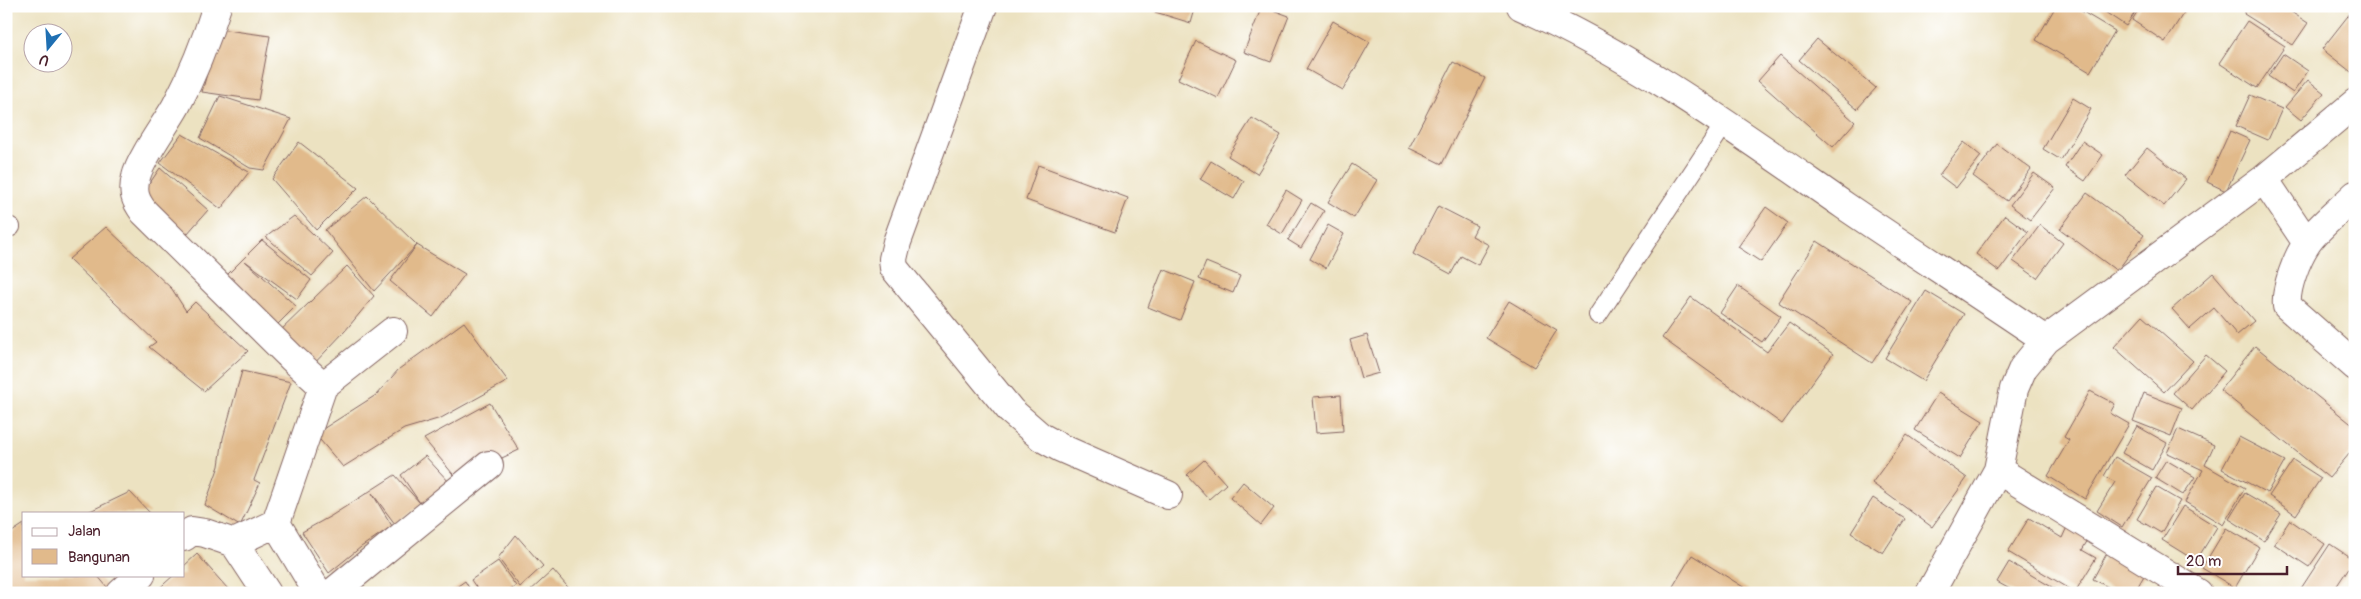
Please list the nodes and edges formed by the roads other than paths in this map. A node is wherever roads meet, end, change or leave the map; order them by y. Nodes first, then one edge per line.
1 (217, 6) edge
2 (983, 6) edge
3 (1521, 6) edge
4 (2355, 103) edge
5 (1725, 123) junction
6 (2264, 179) junction
7 (2355, 195) edge
8 (2307, 243) junction
9 (1598, 315) dead end
10 (393, 331) dead end
11 (2046, 340) junction
12 (2355, 366) edge
13 (323, 386) junction
14 (489, 464) dead end
15 (1998, 470) junction
16 (1168, 495) dead end
17 (276, 523) junction
18 (185, 536) edge
19 (234, 543) junction
20 (140, 576) edge
21 (122, 593) edge
22 (267, 593) edge
23 (318, 593) edge
24 (332, 593) edge
25 (1930, 593) edge
26 (2198, 593) edge

1 - 13 street
2 - 16 street
3 - 5 street
4 - 6 street
5 - 9 lane
5 - 11 street
6 - 8 street
6 - 11 street
7 - 8 street
8 - 12 street
10 - 13 street
11 - 15 street
13 - 17 street
14 - 24 street
15 - 25 street
15 - 26 street
17 - 19 street
17 - 23 street
18 - 19 street
19 - 22 street
20 - 21 street

